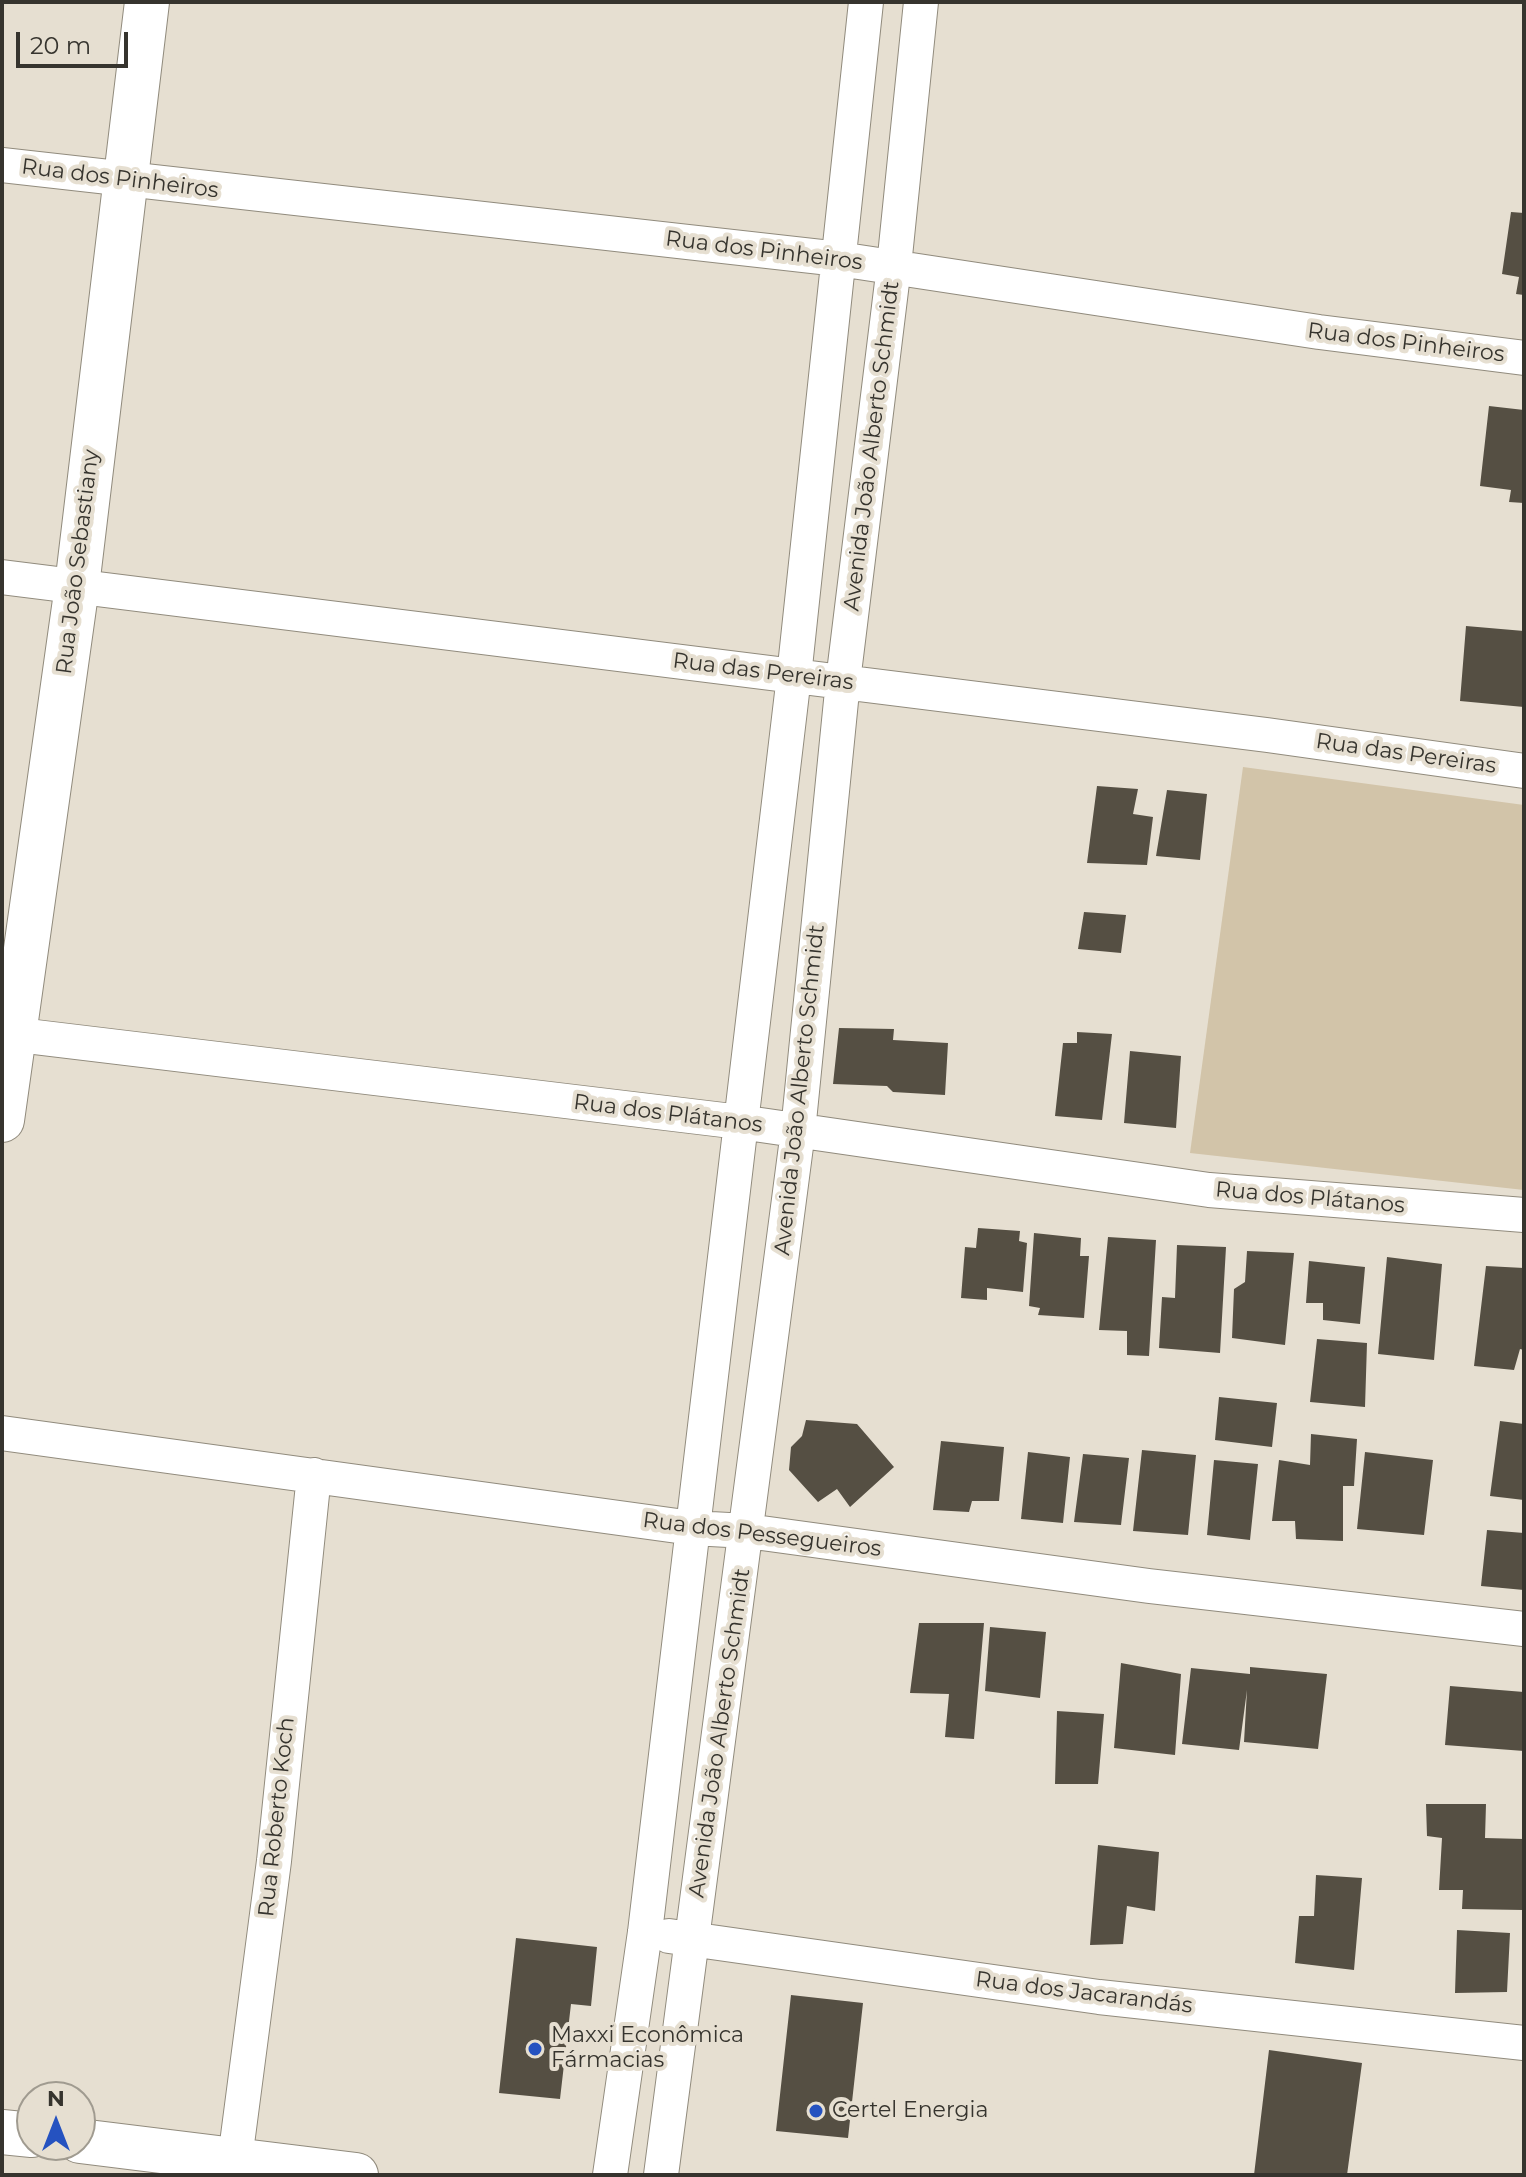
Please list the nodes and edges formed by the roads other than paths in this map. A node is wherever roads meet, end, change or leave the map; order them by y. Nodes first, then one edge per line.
1 (147, 2) edge
2 (866, 2) edge
3 (921, 2) edge
4 (2, 165) edge
5 (123, 179) junction
6 (839, 259) junction
7 (894, 266) junction
8 (1524, 358) edge
9 (2, 577) edge
10 (77, 586) junction
11 (794, 676) junction
12 (843, 681) junction
13 (1524, 771) edge
14 (7, 1034) edge
15 (2, 1120) edge
16 (740, 1122) junction
17 (798, 1131) junction
18 (1524, 1215) edge
19 (2, 1433) edge
20 (314, 1475) junction
21 (692, 1528) junction
22 (747, 1531) junction
23 (1524, 1629) edge
24 (645, 1932) junction
25 (692, 1939) junction
26 (1524, 2043) edge
27 (96, 2143) edge
28 (235, 2159) junction
29 (356, 2175) edge
30 (610, 2175) edge
31 (661, 2175) edge

1 - 5 street, Rua João Sebastiany
2 - 6 street
3 - 7 street, Avenida João Alberto Schmidt
4 - 5 street, Rua dos Pinheiros
5 - 6 street, Rua dos Pinheiros
5 - 10 street, Rua João Sebastiany
6 - 7 street, Rua dos Pinheiros
6 - 11 street
7 - 8 street, Rua dos Pinheiros
7 - 12 street, Avenida João Alberto Schmidt
9 - 10 street, Rua das Pereiras
10 - 11 street, Rua das Pereiras
10 - 14 street, Rua João Sebastiany
11 - 12 street, Rua das Pereiras
11 - 16 street
12 - 13 street, Rua das Pereiras
12 - 17 street, Avenida João Alberto Schmidt
14 - 15 street, Rua João Sebastiany
14 - 16 street, Rua dos Plátanos
16 - 17 street, Rua dos Plátanos
16 - 21 street
17 - 18 street, Rua dos Plátanos
17 - 22 street, Avenida João Alberto Schmidt
19 - 20 street, Rua dos Pessegueiros
20 - 21 street, Rua dos Pessegueiros
20 - 28 street, Rua Roberto Koch
21 - 22 street, Rua dos Pessegueiros
21 - 24 street
22 - 23 street, Rua dos Pessegueiros
22 - 25 street, Avenida João Alberto Schmidt
24 - 25 street, Rua dos Jacarandás
24 - 30 street
25 - 26 street, Rua dos Jacarandás
25 - 31 street, Avenida João Alberto Schmidt
27 - 28 street
28 - 29 street

